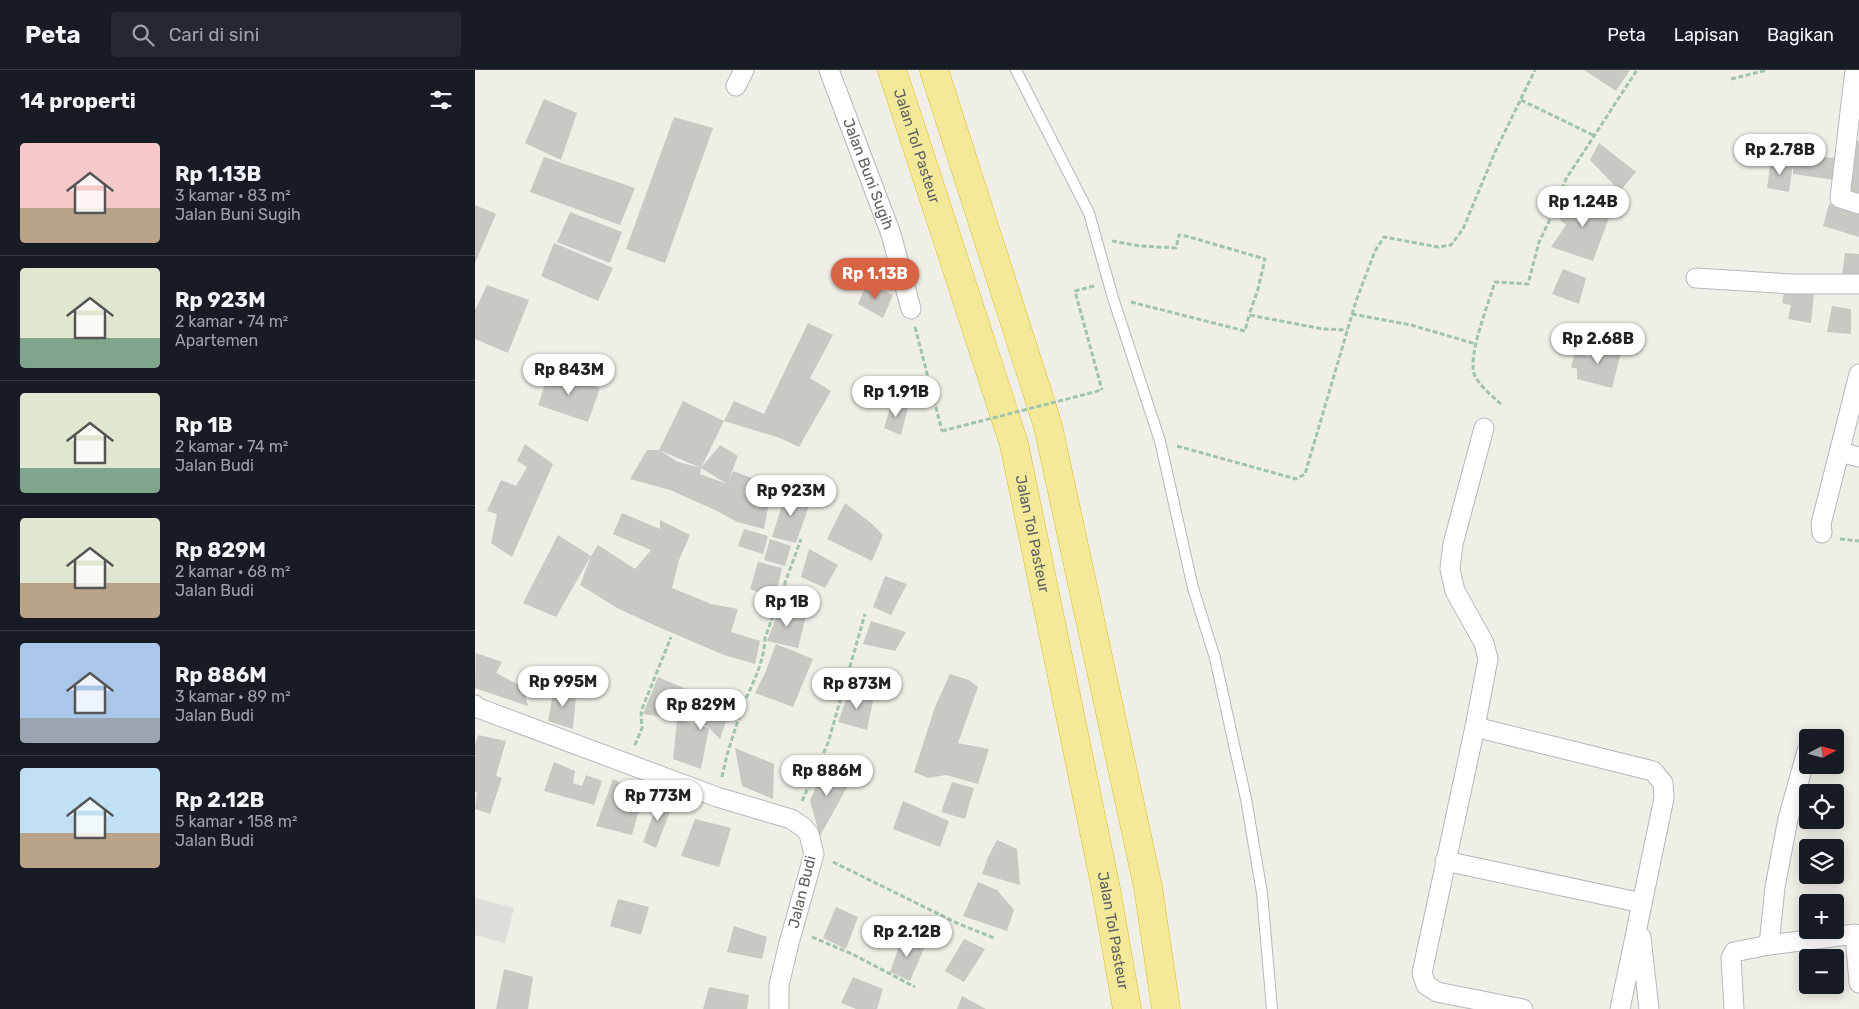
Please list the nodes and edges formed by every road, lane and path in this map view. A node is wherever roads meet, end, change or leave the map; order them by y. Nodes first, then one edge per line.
1 (829, 70) edge
2 (892, 70) edge
3 (934, 70) edge
4 (1016, 70) edge
5 (1535, 70) edge
6 (1637, 70) edge
7 (1767, 70) edge
8 (1855, 70) edge
9 (1731, 79) dead end
10 (1521, 100) junction
11 (1593, 136) junction
12 (1859, 204) edge
13 (1096, 240) junction
14 (1696, 278) dead end
15 (1859, 284) edge
16 (1075, 292) dead end
17 (1113, 298) junction
18 (911, 309) joint
19 (1352, 314) junction
20 (1249, 315) junction
21 (1347, 330) junction
22 (1477, 344) junction
23 (1859, 374) edge
24 (1501, 404) dead end
25 (1484, 428) dead end
26 (1160, 441) junction
27 (1840, 452) junction
28 (1859, 457) edge
29 (1822, 533) dead end
30 (801, 539) dead end
31 (865, 614) dead end
32 (671, 637) dead end
33 (475, 705) edge
34 (1475, 726) junction
35 (627, 764) junction
36 (1801, 774) edge
37 (717, 797) junction
38 (791, 818) junction
39 (814, 854) junction
40 (1445, 861) junction
41 (1640, 912) junction
42 (793, 930) junction
43 (1857, 934) edge
44 (994, 938) dead end
45 (1769, 945) junction
46 (1859, 983) edge
47 (915, 987) dead end
48 (779, 1009) edge
49 (1127, 1009) edge
50 (1166, 1009) edge
51 (1272, 1009) edge
52 (1523, 1009) edge
53 (1620, 1009) edge
54 (1649, 1009) edge
55 (1734, 1009) edge

1 - 18 street, Jalan Buni Sugih
2 - 49 highway, Jalan Tol Pasteur
3 - 50 highway
4 - 13 lane
5 - 10 path
6 - 11 path
7 - 9 path
8 - 12 street
10 - 11 path
10 - 19 path
11 - 22 path
13 - 17 lane
13 - 20 path
14 - 15 street
16 - 18 path, bridge
17 - 20 path
17 - 26 lane
19 - 21 path
19 - 22 path
20 - 21 path
21 - 26 path
22 - 24 path
23 - 27 street
25 - 34 street
26 - 51 lane
27 - 28 street
27 - 29 street
30 - 37 path
31 - 38 path
32 - 35 path
33 - 35 street, Jalan Budi
34 - 40 street
34 - 41 street
35 - 37 street, Jalan Budi
36 - 45 street
37 - 38 street, Jalan Budi
38 - 39 street, Jalan Budi
39 - 42 street, Jalan Budi
39 - 44 path
40 - 41 street
40 - 52 street
41 - 53 street
41 - 54 street
42 - 47 path
42 - 48 street, Jalan Budi
43 - 45 street
43 - 46 street
45 - 55 street

